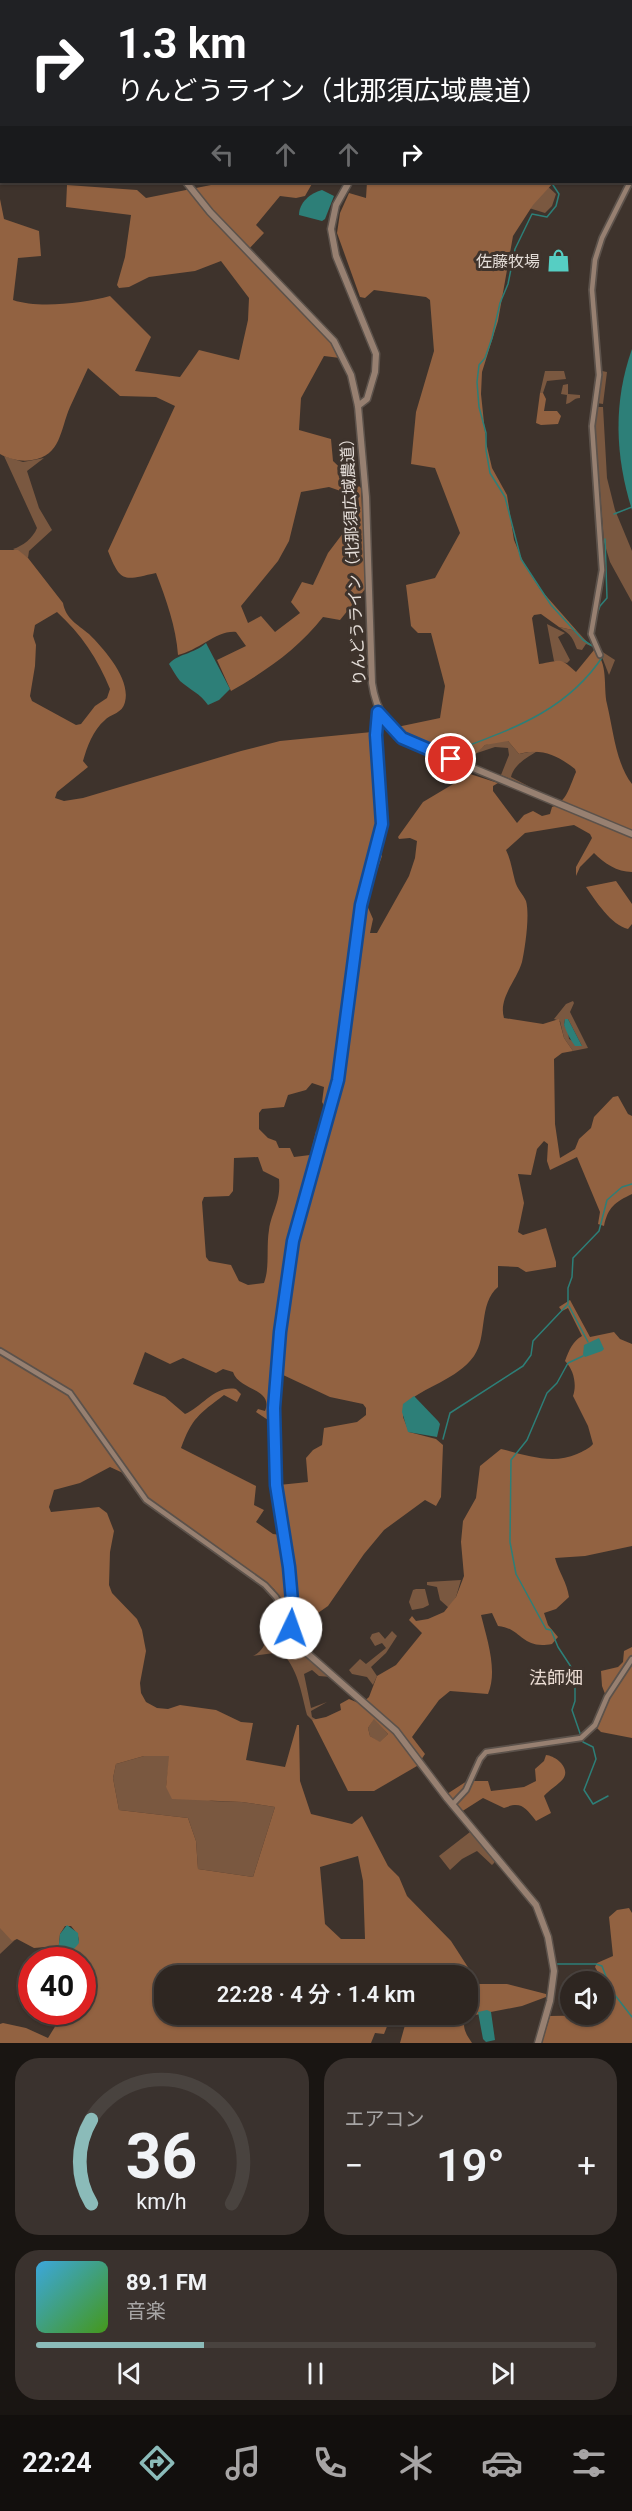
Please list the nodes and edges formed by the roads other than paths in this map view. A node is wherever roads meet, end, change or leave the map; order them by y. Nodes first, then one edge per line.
1 (187, 183) edge
2 (347, 183) edge
3 (630, 183) edge
4 (358, 406) junction
5 (600, 655) dead end
6 (378, 712) junction
7 (632, 834) edge
8 (0, 1351) edge
9 (289, 1620) junction
10 (632, 1659) edge
11 (452, 1804) junction
12 (538, 2043) edge

1 - 4 street, りんどうライン（北那須広域農道）
2 - 4 street
3 - 5 street
4 - 6 street, りんどうライン（北那須広域農道）
6 - 7 street
6 - 9 street, りんどうライン（北那須広域農道）
8 - 9 street
9 - 11 street
10 - 11 street
11 - 12 street

